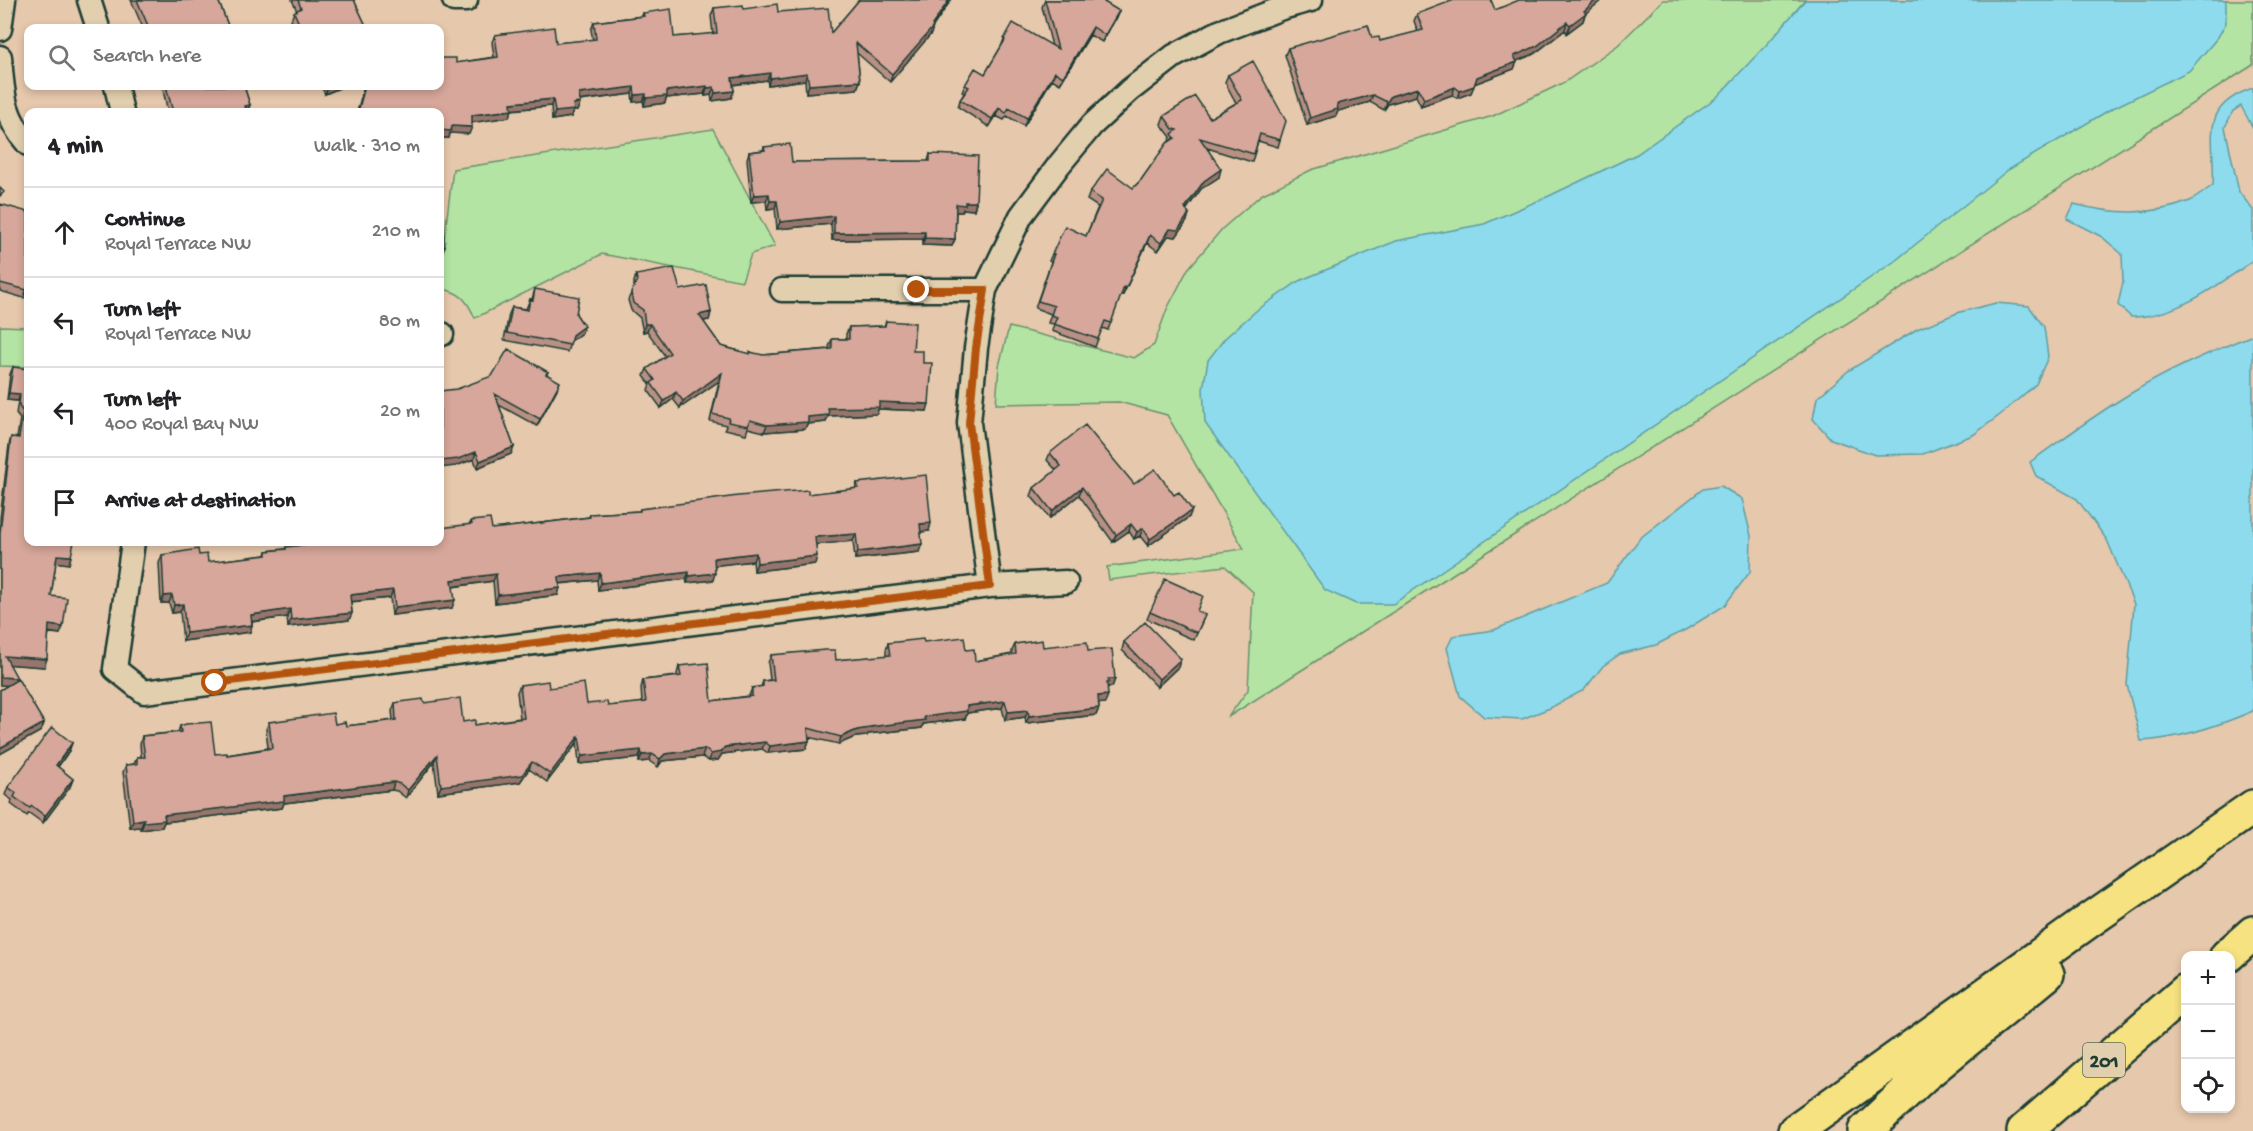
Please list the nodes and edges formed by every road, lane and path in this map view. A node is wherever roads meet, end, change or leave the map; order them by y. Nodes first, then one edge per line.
1 (4, 0) edge
2 (89, 0) edge
3 (454, 0) edge
4 (466, 0) edge
5 (1311, 0) edge
6 (97, 24) edge
7 (0, 29) edge
8 (0, 57) edge
9 (117, 90) edge
10 (121, 108) edge
11 (24, 139) edge
12 (782, 290) dead end
13 (985, 290) junction
14 (132, 546) edge
15 (1066, 582) dead end
16 (990, 586) junction
17 (2246, 812) edge
18 (2253, 933) edge
19 (2233, 951) edge
20 (2181, 995) edge
21 (1795, 1131) edge
22 (1864, 1131) edge
23 (2024, 1131) edge

1 - 7 street
2 - 6 street
3 - 4 street
5 - 13 street
8 - 11 street
9 - 10 street
12 - 13 street
13 - 16 street
14 - 16 street
15 - 16 street
17 - 21 highway
17 - 22 highway
18 - 19 highway
20 - 23 highway, 201

